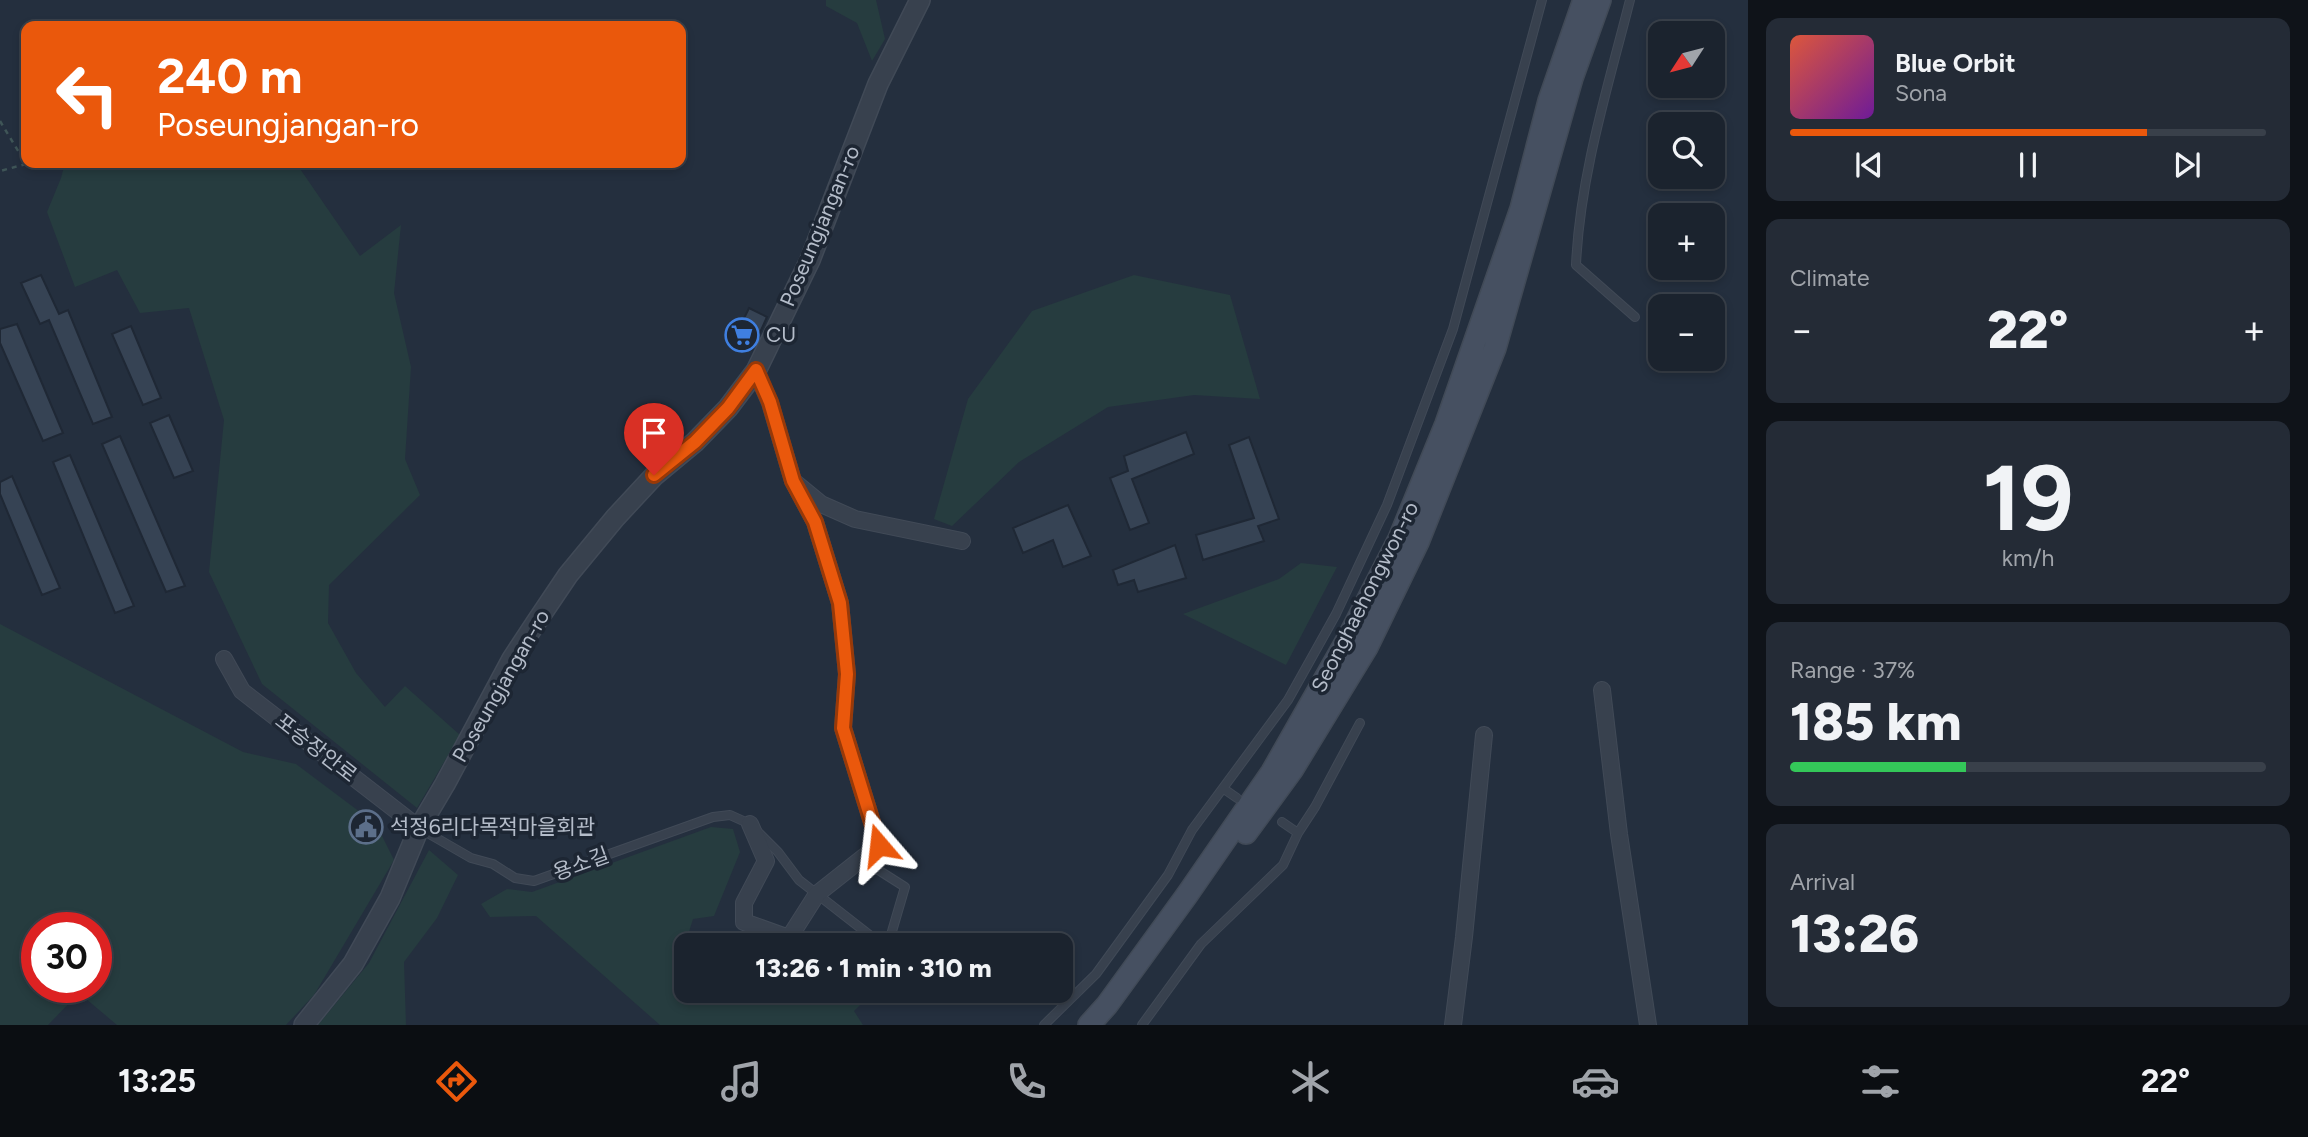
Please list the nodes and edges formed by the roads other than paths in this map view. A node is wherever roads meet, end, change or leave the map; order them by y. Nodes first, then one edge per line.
1 (920, 0) edge
2 (1542, 0) edge
3 (1584, 0) edge
4 (1600, 0) edge
5 (1630, 0) edge
6 (1635, 317) dead end
7 (756, 370) junction
8 (793, 481) junction
9 (962, 541) dead end
10 (224, 659) dead end
11 (1602, 690) dead end
12 (1360, 723) dead end
13 (1484, 735) dead end
14 (1224, 789) junction
15 (1237, 798) dead end
16 (1282, 822) dead end
17 (750, 824) junction
18 (419, 828) junction
19 (1297, 833) junction
20 (861, 859) junction
21 (817, 894) junction
22 (867, 933) edge
23 (892, 933) edge
24 (304, 1025) edge
25 (1044, 1025) edge
26 (1089, 1025) edge
27 (1108, 1025) edge
28 (1142, 1025) edge
29 (1453, 1025) edge
30 (1648, 1025) edge

1 - 7 street, Poseungjangan-ro
2 - 14 lane
3 - 26 main road, Seonghaehongwon-ro
4 - 27 main road, Seonghaehongwon-ro
5 - 6 lane
7 - 8 street
7 - 18 street, Poseungjangan-ro
8 - 9 street
8 - 20 street
10 - 18 street, 포승장안로
11 - 30 street
12 - 19 lane
13 - 29 street
14 - 15 lane
14 - 25 lane
16 - 19 lane
17 - 18 lane, 용소길
17 - 21 lane
17 - 21 street
18 - 24 street, Poseungjangan-ro
19 - 28 lane
20 - 21 street
20 - 23 lane
21 - 22 lane

